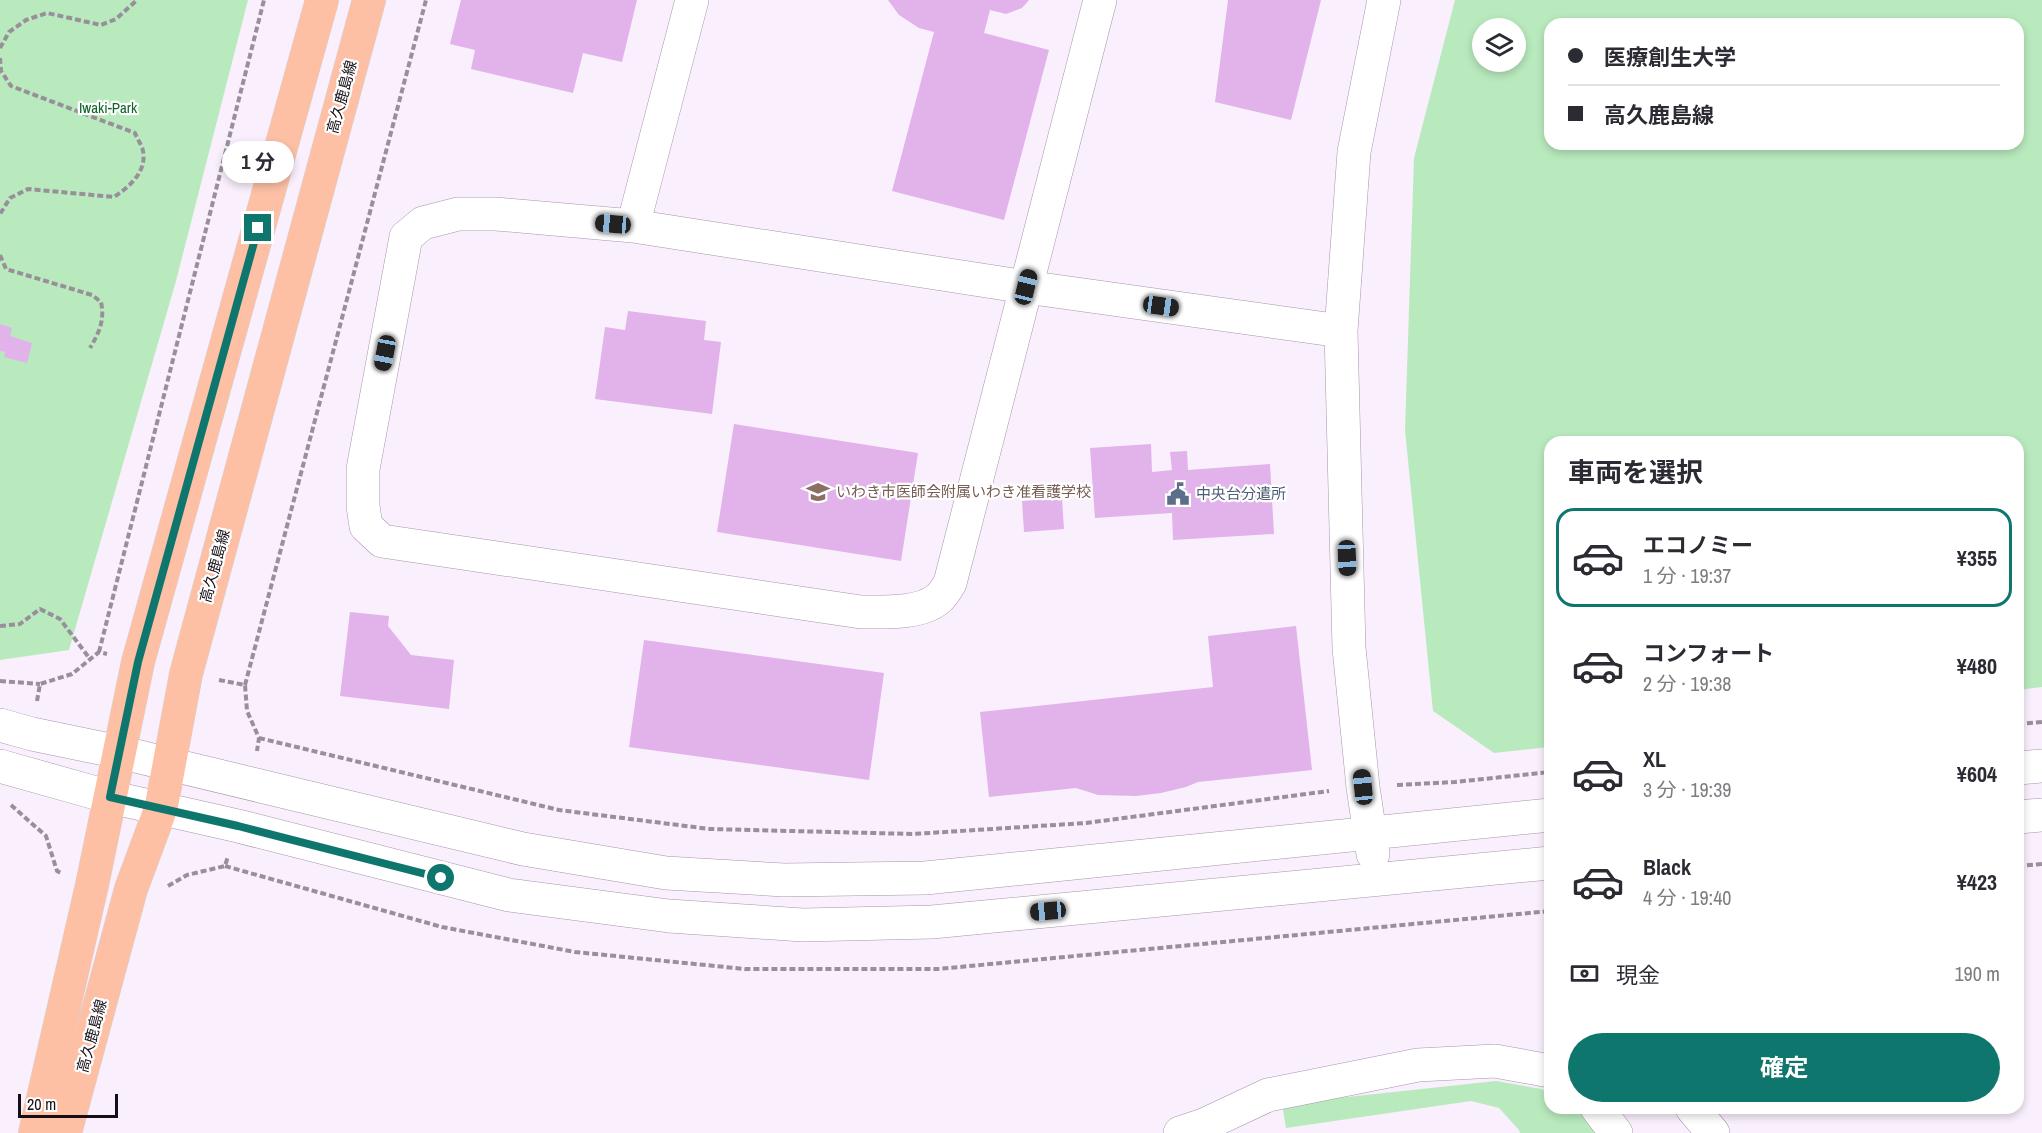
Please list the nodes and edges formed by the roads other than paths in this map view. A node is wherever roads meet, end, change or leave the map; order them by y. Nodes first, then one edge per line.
1 (322, 0) edge
2 (369, 0) edge
3 (692, 0) edge
4 (1100, 0) edge
5 (1384, 0) edge
6 (633, 226) junction
7 (1026, 287) junction
8 (1341, 331) junction
9 (0, 725) edge
10 (119, 752) junction
11 (170, 764) junction
12 (0, 766) edge
13 (2042, 766) edge
14 (2024, 768) edge
15 (110, 797) junction
16 (161, 808) junction
17 (2042, 815) edge
18 (1544, 816) edge
19 (2024, 816) edge
20 (1370, 833) junction
21 (1544, 863) edge
22 (1375, 879) junction
23 (1544, 1070) edge
24 (1697, 1114) edge
25 (35, 1133) edge
26 (65, 1133) edge
27 (1180, 1133) edge
28 (1713, 1133) edge

1 - 10 main road
2 - 11 main road, 高久鹿島線
3 - 6 street
4 - 7 street
5 - 8 street
6 - 7 street
6 - 7 street
7 - 8 street
8 - 20 street
9 - 10 street
10 - 11 street
10 - 15 main road
11 - 16 main road, 高久鹿島線
11 - 20 street
12 - 15 street
13 - 14 street
15 - 16 street
15 - 25 main road
16 - 22 street
16 - 26 main road, 高久鹿島線
17 - 19 street
18 - 20 street
20 - 22 street
21 - 22 street
23 - 27 street
24 - 28 street

